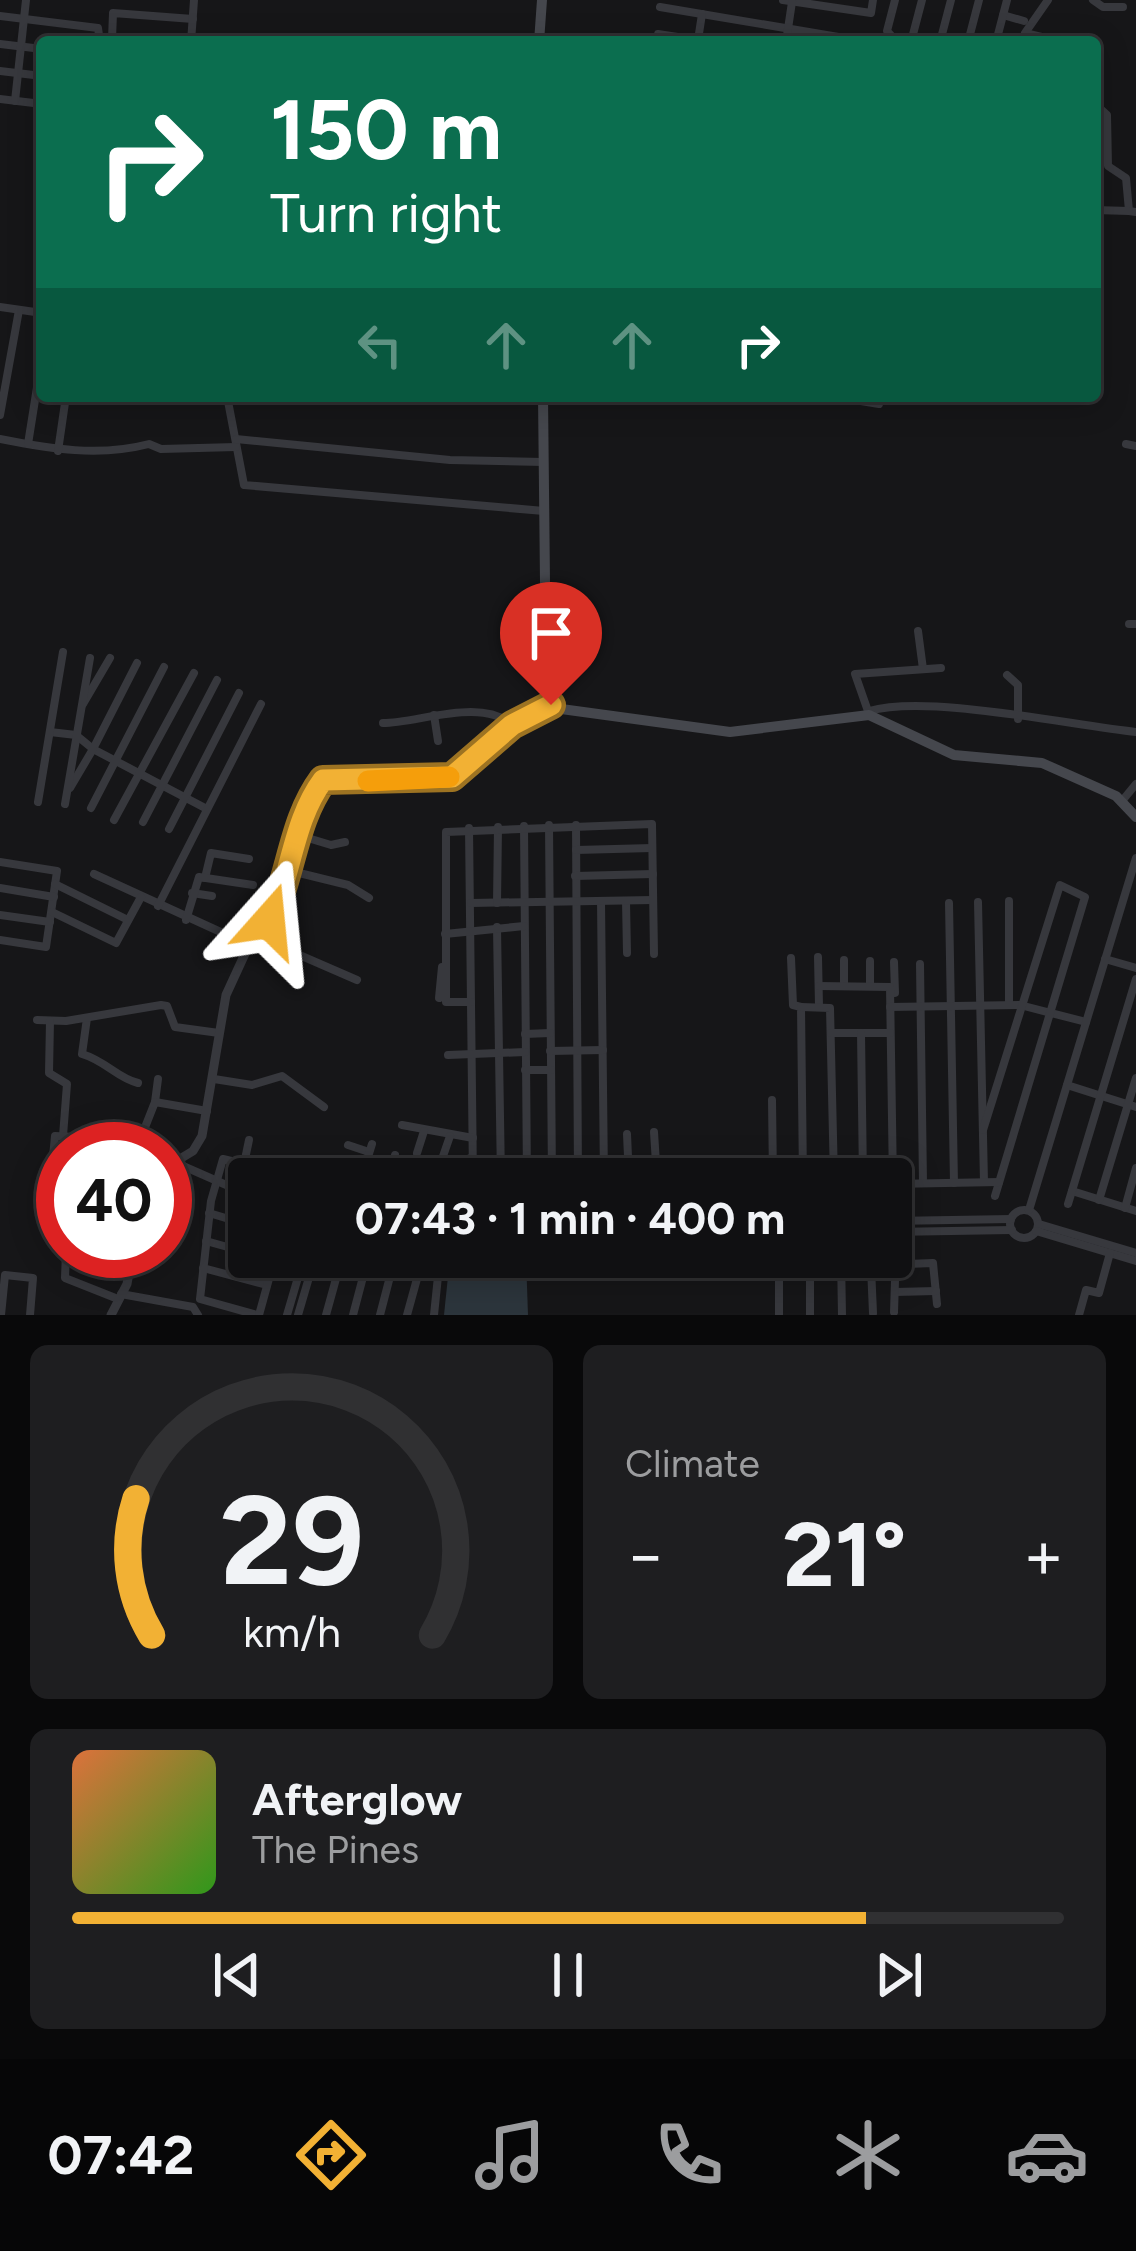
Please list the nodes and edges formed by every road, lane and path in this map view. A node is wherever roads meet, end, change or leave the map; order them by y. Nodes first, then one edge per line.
1 (26, 0) edge
2 (194, 0) edge
3 (542, 0) edge
4 (783, 0) edge
5 (873, 0) edge
6 (895, 0) edge
7 (922, 0) edge
8 (951, 0) edge
9 (979, 0) edge
10 (1007, 0) edge
11 (1048, 0) edge
12 (1093, 0) edge
13 (792, 1) edge
14 (663, 5) edge
15 (1123, 7) dead end
16 (702, 14) junction
17 (1003, 15) junction
18 (0, 16) edge
19 (24, 19) junction
20 (193, 19) junction
21 (1024, 21) dead end
22 (788, 28) junction
23 (99, 36) edge
24 (112, 36) edge
25 (195, 36) edge
26 (539, 36) edge
27 (699, 36) edge
28 (787, 36) edge
29 (834, 36) edge
30 (891, 36) edge
31 (913, 36) edge
32 (942, 36) edge
33 (970, 36) edge
34 (998, 36) edge
35 (1037, 36) edge
36 (0, 44) edge
37 (21, 46) junction
38 (36, 48) edge
39 (0, 71) edge
40 (18, 73) junction
41 (36, 75) edge
42 (0, 99) edge
43 (16, 100) junction
44 (36, 103) edge
45 (1101, 110) edge
46 (1101, 210) edge
47 (1132, 212) edge
48 (0, 307) edge
49 (19, 310) junction
50 (36, 312) edge
51 (36, 394) edge
52 (65, 402) edge
53 (228, 402) edge
54 (543, 402) edge
55 (0, 415) edge
56 (0, 439) edge
57 (236, 443) junction
58 (28, 444) junction
59 (58, 451) junction
60 (543, 462) junction
61 (544, 511) junction
62 (918, 632) dead end
63 (63, 652) dead end
64 (90, 658) dead end
65 (110, 658) dead end
66 (137, 663) dead end
67 (164, 667) dead end
68 (941, 668) dead end
69 (923, 669) junction
70 (194, 673) dead end
71 (1007, 675) dead end
72 (217, 680) dead end
73 (239, 693) dead end
74 (82, 704) junction
75 (261, 704) dead end
76 (551, 705) junction
77 (866, 714) junction
78 (434, 715) junction
79 (1018, 719) junction
80 (382, 723) dead end
81 (512, 725) junction
82 (50, 731) junction
83 (1136, 732) edge
84 (76, 735) junction
85 (438, 741) dead end
86 (93, 749) junction
87 (116, 761) junction
88 (139, 774) junction
89 (1136, 784) edge
90 (163, 786) junction
91 (68, 789) junction
92 (185, 798) junction
93 (38, 802) dead end
94 (65, 804) dead end
95 (1123, 804) junction
96 (91, 808) dead end
97 (207, 809) junction
98 (1136, 817) edge
99 (114, 820) dead end
100 (143, 822) dead end
101 (549, 825) junction
102 (524, 826) junction
103 (576, 826) junction
104 (498, 827) junction
105 (469, 828) junction
106 (169, 829) dead end
107 (298, 835) junction
108 (345, 842) dead end
109 (652, 848) junction
110 (575, 850) junction
111 (1136, 858) edge
112 (249, 859) dead end
113 (2, 863) edge
114 (287, 870) junction
115 (94, 874) dead end
116 (653, 874) junction
117 (575, 876) junction
118 (205, 878) junction
119 (56, 884) junction
120 (253, 885) dead end
121 (0, 886) edge
122 (193, 893) junction
123 (54, 896) junction
124 (212, 896) dead end
125 (141, 897) junction
126 (369, 898) dead end
127 (653, 900) junction
128 (626, 901) junction
129 (1009, 901) dead end
130 (574, 902) junction
131 (601, 902) junction
132 (978, 902) dead end
133 (471, 903) junction
134 (497, 903) junction
135 (548, 903) junction
136 (949, 903) dead end
137 (523, 904) junction
138 (163, 909) junction
139 (0, 915) edge
140 (51, 917) junction
141 (128, 920) junction
142 (186, 920) junction
143 (524, 926) junction
144 (497, 927) junction
145 (472, 928) junction
146 (445, 930) junction
147 (0, 940) edge
148 (254, 941) junction
149 (627, 953) dead end
150 (654, 953) dead end
151 (791, 958) dead end
152 (818, 958) dead end
153 (1105, 959) junction
154 (844, 960) dead end
155 (870, 961) dead end
156 (895, 962) dead end
157 (920, 964) dead end
158 (1136, 968) edge
159 (1136, 979) edge
160 (357, 980) dead end
161 (844, 985) junction
162 (869, 985) junction
163 (819, 986) junction
164 (439, 998) dead end
165 (471, 1002) junction
166 (1015, 1004) junction
167 (951, 1005) junction
168 (980, 1005) junction
169 (819, 1006) junction
170 (921, 1006) junction
171 (801, 1007) junction
172 (893, 1007) junction
173 (1052, 1012) junction
174 (87, 1018) junction
175 (37, 1020) dead end
176 (50, 1021) junction
177 (1086, 1022) junction
178 (219, 1033) junction
179 (550, 1033) junction
180 (861, 1033) junction
181 (890, 1033) junction
182 (525, 1034) junction
183 (830, 1034) junction
184 (603, 1050) junction
185 (550, 1051) junction
186 (576, 1051) junction
187 (525, 1052) junction
188 (498, 1053) junction
189 (471, 1054) junction
190 (448, 1055) dead end
191 (526, 1070) junction
192 (550, 1070) junction
193 (1136, 1078) edge
194 (158, 1079) dead end
195 (214, 1079) junction
196 (138, 1083) dead end
197 (1066, 1084) junction
198 (1101, 1096) junction
199 (772, 1100) dead end
200 (155, 1102) junction
201 (1132, 1105) edge
202 (324, 1107) dead end
203 (208, 1111) junction
204 (64, 1122) edge
205 (147, 1122) edge
206 (402, 1125) dead end
207 (982, 1130) junction
208 (424, 1131) junction
209 (654, 1132) dead end
210 (627, 1134) dead end
211 (450, 1136) junction
212 (249, 1140) dead end
213 (473, 1144) junction
214 (347, 1145) dead end
215 (192, 1149) edge
216 (416, 1154) dead end
217 (395, 1155) dead end
218 (245, 1158) edge
219 (366, 1158) edge
220 (394, 1158) edge
221 (442, 1158) edge
222 (469, 1158) edge
223 (473, 1158) edge
224 (500, 1158) edge
225 (527, 1158) edge
226 (552, 1158) edge
227 (578, 1158) edge
228 (604, 1158) edge
229 (628, 1158) edge
230 (655, 1158) edge
231 (773, 1158) edge
232 (803, 1158) edge
233 (833, 1158) edge
234 (863, 1158) edge
235 (892, 1158) edge
236 (228, 1161) edge
237 (1136, 1168) edge
238 (192, 1174) edge
239 (984, 1182) junction
240 (999, 1182) junction
241 (954, 1183) junction
242 (912, 1184) edge
243 (923, 1184) junction
244 (217, 1185) junction
245 (228, 1188) edge
246 (1072, 1191) junction
247 (994, 1196) dead end
248 (1099, 1200) junction
249 (1068, 1204) dead end
250 (1125, 1208) junction
251 (1029, 1210) junction
252 (1136, 1211) edge
253 (209, 1214) junction
254 (228, 1219) edge
255 (912, 1221) edge
256 (1011, 1225) junction
257 (1038, 1228) junction
258 (912, 1231) edge
259 (206, 1241) junction
260 (228, 1247) edge
261 (1110, 1253) junction
262 (1136, 1257) edge
263 (912, 1264) edge
264 (203, 1268) junction
265 (65, 1278) edge
266 (126, 1278) edge
267 (269, 1278) edge
268 (298, 1278) edge
269 (309, 1278) edge
270 (336, 1278) edge
271 (361, 1278) edge
272 (390, 1278) edge
273 (417, 1278) edge
274 (438, 1278) edge
275 (779, 1278) edge
276 (810, 1278) edge
277 (841, 1278) edge
278 (871, 1278) edge
279 (895, 1280) dead end
280 (267, 1285) junction
281 (936, 1291) junction
282 (895, 1292) junction
283 (120, 1296) junction
284 (937, 1304) dead end
285 (199, 1308) edge
286 (894, 1312) dead end
287 (873, 1313) edge
288 (1, 1315) edge
289 (30, 1315) edge
290 (111, 1315) edge
291 (258, 1315) edge
292 (287, 1315) edge
293 (298, 1315) edge
294 (326, 1315) edge
295 (353, 1315) edge
296 (380, 1315) edge
297 (407, 1315) edge
298 (434, 1315) edge
299 (779, 1315) edge
300 (810, 1315) edge
301 (842, 1315) edge
302 (1079, 1315) edge

1 - 19 street
2 - 20 street
3 - 26 main road
4 - 13 street
5 - 13 street
6 - 30 street
7 - 31 street
8 - 32 street
9 - 33 street
10 - 17 street
11 - 35 street
12 - 15 street
13 - 22 street
14 - 16 street
16 - 22 street
16 - 27 street
17 - 21 street
17 - 34 street
18 - 19 street
19 - 23 street
19 - 37 street
20 - 24 street
20 - 25 street
22 - 28 street
22 - 29 street
36 - 37 street
37 - 38 street
37 - 40 street
39 - 40 street
40 - 41 street
40 - 43 street
42 - 43 street
43 - 44 street
45 - 47 street
46 - 47 street
48 - 49 street
49 - 50 street
49 - 55 street
51 - 58 street
52 - 59 street
53 - 57 street
54 - 60 main road
56 - 58 street
57 - 59 street
57 - 60 street
57 - 61 street
58 - 59 street
60 - 61 main road
61 - 76 main road
62 - 69 street
63 - 82 street
64 - 74 street
65 - 74 street
66 - 86 street
67 - 87 street
68 - 69 street
69 - 77 street
70 - 88 street
71 - 79 street
72 - 90 street
73 - 92 street
74 - 84 street
75 - 97 street
76 - 77 main road
76 - 81 street
77 - 79 street
77 - 95 main road
78 - 80 street
78 - 81 street
78 - 85 street
79 - 83 street
81 - 107 street
82 - 84 street
82 - 93 street
84 - 86 street
84 - 91 street
86 - 87 street
86 - 91 street
87 - 88 street
87 - 96 street
88 - 90 street
88 - 99 street
89 - 95 street
90 - 92 street
90 - 100 street
91 - 94 street
92 - 97 street
92 - 106 street
95 - 98 main road
97 - 138 street
101 - 102 street
101 - 103 street
101 - 135 street
102 - 104 street
102 - 137 street
103 - 109 street
103 - 110 street
104 - 105 street
104 - 134 street
105 - 133 street
105 - 146 street
107 - 108 street
107 - 114 street
109 - 110 street
109 - 116 street
110 - 117 street
111 - 153 street
112 - 118 street
113 - 119 street
113 - 121 street
114 - 126 street
114 - 148 street
115 - 125 street
116 - 117 street
116 - 127 street
117 - 130 street
118 - 120 street
118 - 122 street
119 - 123 street
119 - 141 street
121 - 123 street
122 - 124 street
122 - 142 street
123 - 140 street
125 - 138 street
125 - 141 street
127 - 128 street
127 - 150 street
128 - 131 street
128 - 149 street
129 - 166 street
130 - 131 street
130 - 135 street
130 - 186 street
131 - 184 street
132 - 168 street
133 - 134 street
133 - 145 street
134 - 137 street
135 - 137 street
135 - 179 street
136 - 167 street
137 - 143 street
138 - 142 street
139 - 140 street
140 - 141 street
140 - 147 street
142 - 148 street
143 - 144 street
143 - 182 street
144 - 145 street
144 - 188 street
145 - 146 street
145 - 165 street
146 - 164 street
146 - 165 street
148 - 160 street
148 - 178 street
151 - 171 street
152 - 163 street
153 - 158 street
153 - 177 street
154 - 161 street
155 - 162 street
156 - 172 street
157 - 170 street
159 - 198 street
161 - 162 street
161 - 163 street
162 - 172 street
163 - 169 street
165 - 189 street
166 - 168 street
166 - 173 street
166 - 173 street
166 - 207 street
167 - 168 street
167 - 170 street
167 - 241 street
168 - 207 street
169 - 171 street
169 - 183 street
170 - 172 street
170 - 243 street
171 - 232 street
172 - 181 street
173 - 177 street
173 - 240 street
174 - 176 street
174 - 178 street
174 - 196 street
175 - 176 street
176 - 204 street
177 - 197 street
178 - 195 street
179 - 182 street
179 - 185 street
180 - 181 street
180 - 183 street
180 - 234 street
181 - 235 street
182 - 187 street
183 - 233 street
184 - 186 street
184 - 228 street
185 - 186 street
185 - 192 street
186 - 227 street
187 - 188 street
187 - 191 street
188 - 189 street
188 - 224 street
189 - 190 street
189 - 213 street
191 - 192 street
191 - 225 street
192 - 226 street
193 - 201 street
194 - 200 street
195 - 202 street
195 - 203 street
197 - 198 street
197 - 251 street
198 - 201 street
198 - 246 street
199 - 231 street
200 - 203 street
200 - 205 street
201 - 248 street
203 - 215 street
206 - 208 street
207 - 239 street
208 - 211 street
208 - 216 street
209 - 230 street
210 - 229 street
211 - 213 street
211 - 221 street
212 - 218 street
213 - 222 street
213 - 223 street
214 - 219 street
217 - 220 street
236 - 244 street
237 - 250 street
238 - 244 street
239 - 240 street
239 - 241 street
240 - 247 street
241 - 243 street
242 - 243 street
244 - 245 street
244 - 253 street
246 - 248 street
246 - 249 street
248 - 250 street
250 - 252 street
251 - 256 street
251 - 257 street
253 - 254 street
253 - 259 street
255 - 256 street
256 - 257 street
256 - 258 street
257 - 261 street
257 - 262 street
259 - 260 street
259 - 264 street
261 - 262 street
261 - 302 street
263 - 281 street
264 - 280 street
264 - 285 street
265 - 283 street
266 - 283 street
267 - 280 street
268 - 292 street
269 - 293 street
270 - 294 street
271 - 295 street
272 - 296 street
273 - 297 street
274 - 298 street
275 - 299 street
276 - 300 street
277 - 301 street
278 - 287 street
279 - 282 street
280 - 291 street
281 - 282 street
281 - 284 street
282 - 286 street
283 - 285 street
283 - 290 street
285 - 291 street
288 - 289 street

